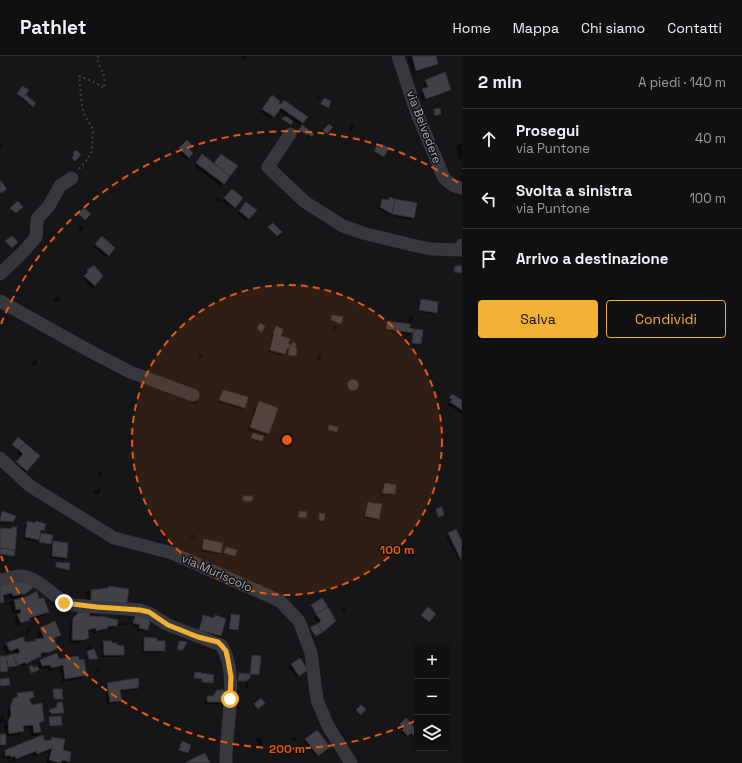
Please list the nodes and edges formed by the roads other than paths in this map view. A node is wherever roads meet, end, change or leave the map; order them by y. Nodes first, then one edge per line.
1 (398, 56) edge
2 (290, 134) dead end
3 (72, 178) road end
4 (462, 188) edge
5 (462, 245) edge
6 (0, 274) edge
7 (0, 301) edge
8 (193, 395) dead end
9 (0, 458) edge
10 (0, 580) edge
11 (226, 763) edge
12 (351, 763) edge

1 - 4 street, via Belvedere
2 - 5 street
3 - 6 street
7 - 8 street
9 - 12 street, via Muriscolo
10 - 11 street

